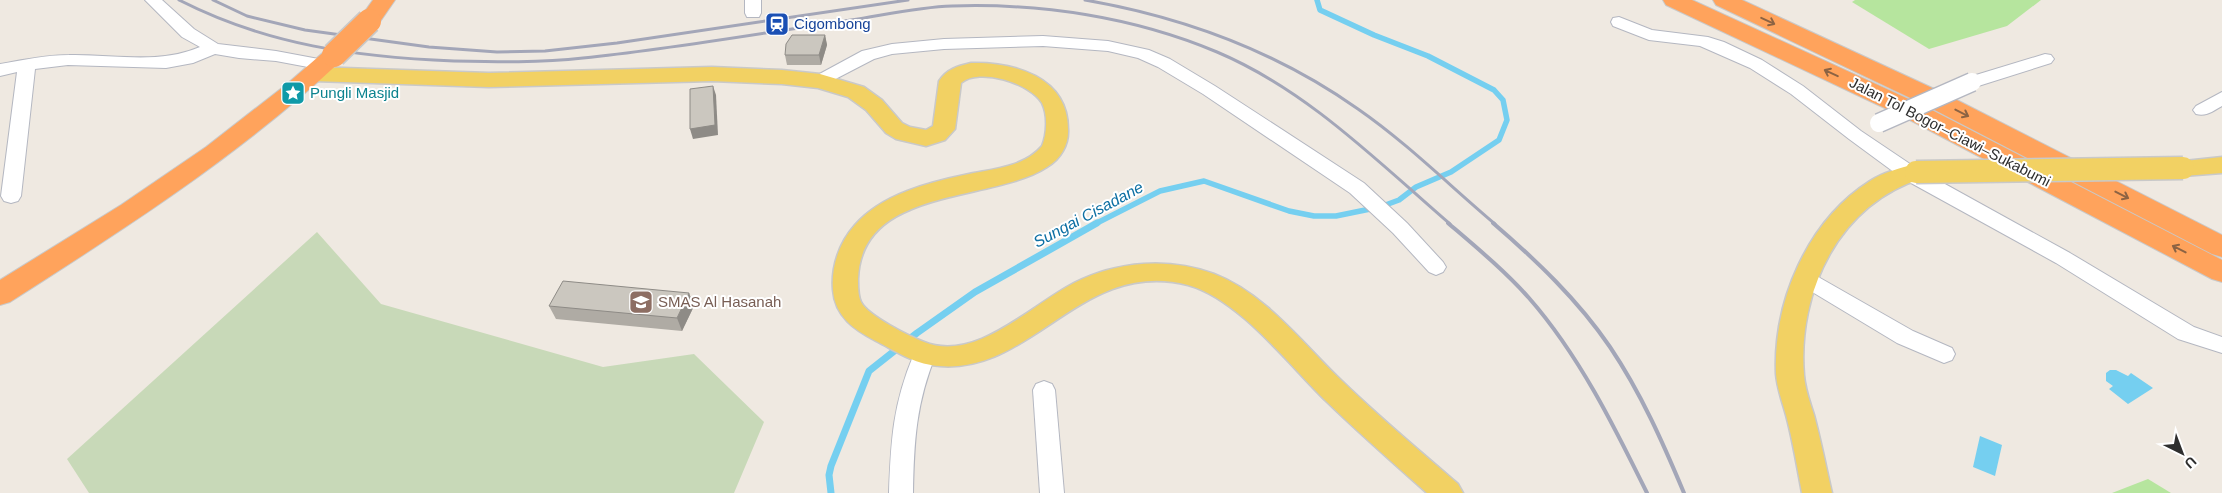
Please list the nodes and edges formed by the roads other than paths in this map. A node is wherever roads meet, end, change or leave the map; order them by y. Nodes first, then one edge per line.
1 (153, 0) edge
2 (384, 0) edge
3 (1674, 0) edge
4 (1724, 0) edge
5 (1619, 22) dead end
6 (213, 48) junction
7 (2045, 59) dead end
8 (28, 64) junction
9 (324, 65) junction
10 (0, 70) edge
11 (820, 81) junction
12 (2222, 98) edge
13 (2202, 110) dead end
14 (1855, 135) junction
15 (2222, 165) edge
16 (1913, 173) junction
17 (11, 196) dead end
18 (2222, 247) edge
19 (1436, 267) dead end
20 (2222, 272) edge
21 (1806, 279) junction
22 (0, 294) edge
23 (2222, 345) edge
24 (917, 350) junction
25 (1944, 354) dead end
26 (1044, 390) dead end
27 (902, 493) edge
28 (1052, 493) edge
29 (1448, 493) edge
30 (1817, 493) edge

1 - 6 street
2 - 9 highway, bridge
20 -> 3 highway, Jalan Tol Bogor–Ciawi–Sukabumi
4 -> 18 highway, Jalan Tol Bogor–Ciawi–Sukabumi
5 - 14 street
6 - 8 street
6 - 9 street
7 - 14 street, bridge
8 - 10 street
8 - 17 street
9 - 11 main road
9 - 22 highway
11 - 19 street
11 - 24 main road
12 - 13 street
14 - 16 street
15 - 16 main road, bridge
16 - 21 main road
16 - 23 street
21 - 25 street
21 - 30 main road
24 - 27 street
24 - 29 main road
26 - 28 street

